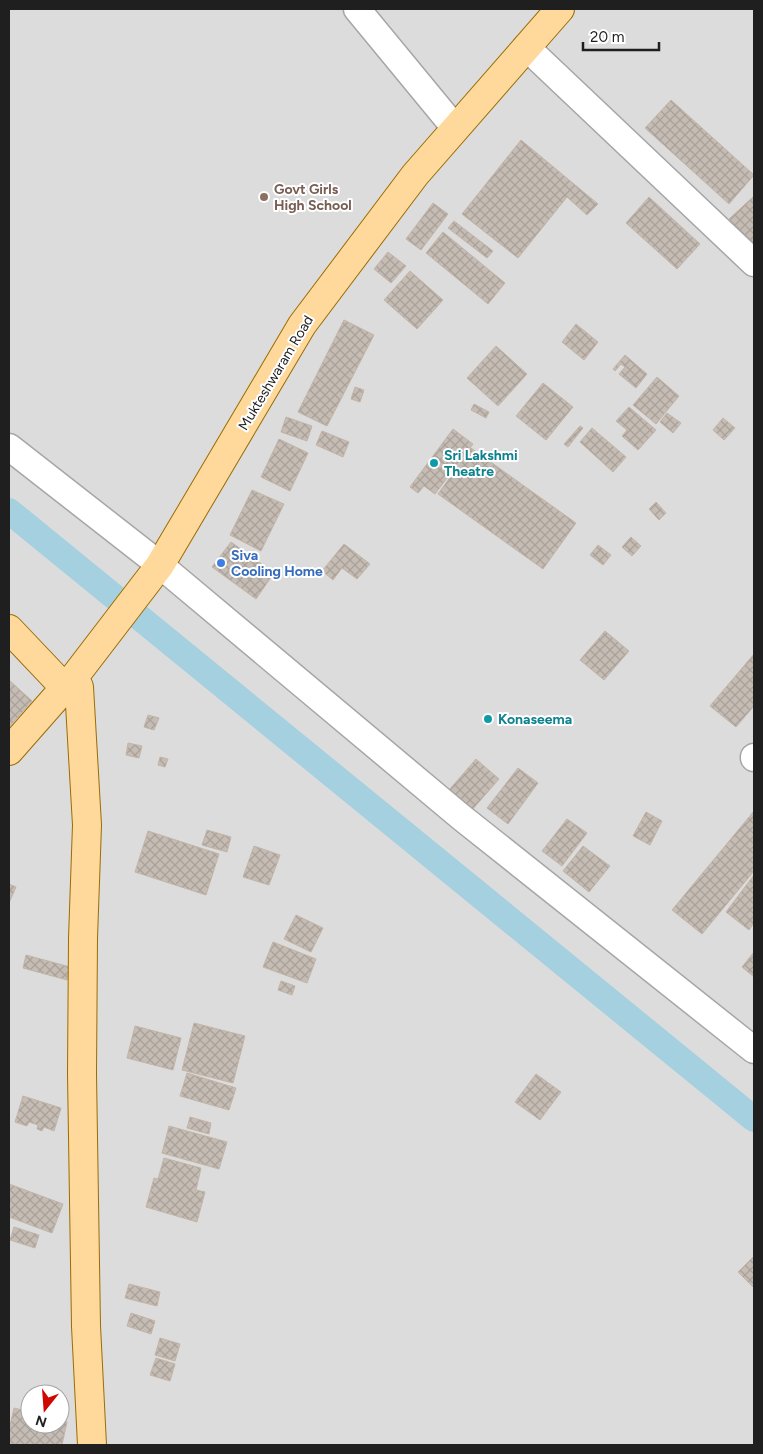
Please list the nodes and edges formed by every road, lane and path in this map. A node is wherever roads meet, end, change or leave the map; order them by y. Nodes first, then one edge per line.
1 (357, 9) edge
2 (560, 9) edge
3 (526, 47) junction
4 (454, 128) junction
5 (754, 263) edge
6 (9, 447) edge
7 (153, 573) junction
8 (9, 629) edge
9 (73, 677) junction
10 (9, 751) edge
11 (754, 1050) edge
12 (92, 1445) edge

1 - 4 street
2 - 3 main road, Mukteshwaram Road
3 - 4 main road, Mukteshwaram Road
3 - 5 street
4 - 7 main road, Mukteshwaram Road
6 - 7 street
7 - 9 main road, Mukteshwaram Road
7 - 11 street
8 - 9 main road
9 - 10 main road, Mukteshwaram Road
9 - 12 main road

